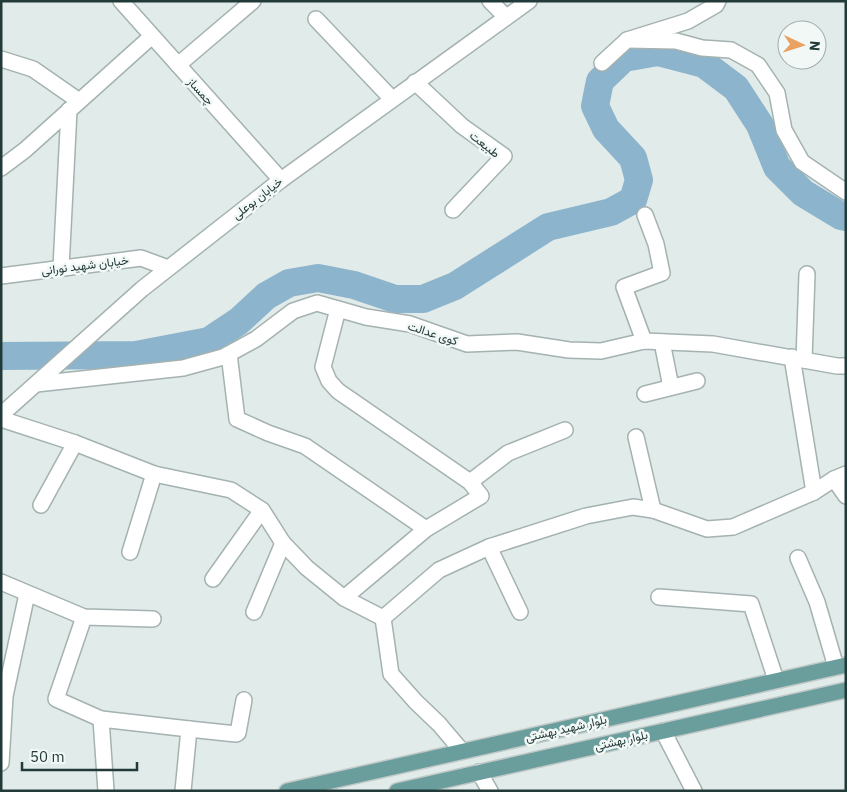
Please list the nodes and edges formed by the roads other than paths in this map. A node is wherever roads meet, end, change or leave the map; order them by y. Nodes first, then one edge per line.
1 (121, 1) edge
2 (253, 1) edge
3 (490, 1) edge
4 (529, 1) edge
5 (718, 1) edge
6 (506, 17) junction
7 (316, 19) dead end
8 (152, 36) junction
9 (627, 40) junction
10 (1, 59) edge
11 (602, 63) dead end
12 (178, 65) junction
13 (415, 82) junction
14 (392, 98) junction
15 (74, 105) junction
16 (1, 168) edge
17 (281, 180) junction
18 (846, 192) edge
19 (453, 210) dead end
20 (644, 215) dead end
21 (61, 268) junction
22 (168, 268) junction
23 (807, 274) dead end
24 (1, 276) edge
25 (338, 309) junction
26 (644, 341) junction
27 (662, 342) junction
28 (229, 354) junction
29 (798, 359) junction
30 (846, 366) edge
31 (697, 381) dead end
32 (37, 383) junction
33 (671, 387) junction
34 (644, 394) dead end
35 (1, 415) edge
36 (1, 419) edge
37 (565, 430) dead end
38 (636, 437) dead end
39 (74, 443) junction
40 (154, 474) junction
41 (840, 476) edge
42 (470, 482) junction
43 (814, 492) junction
44 (846, 496) edge
45 (41, 505) dead end
46 (262, 510) junction
47 (654, 510) junction
48 (426, 530) junction
49 (283, 542) junction
50 (489, 547) junction
51 (130, 552) dead end
52 (798, 558) dead end
53 (213, 579) dead end
54 (1, 582) edge
55 (28, 594) junction
56 (659, 597) dead end
57 (344, 598) junction
58 (254, 612) dead end
59 (520, 612) dead end
60 (84, 617) junction
61 (383, 618) junction
62 (153, 619) dead end
63 (841, 666) edge
64 (776, 680) junction
65 (846, 690) edge
66 (244, 700) dead end
67 (102, 719) junction
68 (189, 729) junction
69 (663, 731) junction
70 (462, 751) junction
71 (1, 763) edge
72 (479, 772) junction
73 (106, 791) edge
74 (182, 791) edge
75 (287, 791) edge
76 (397, 791) edge
77 (490, 791) edge
78 (694, 791) edge

1 - 8 street, چمساز
2 - 12 street
3 - 6 street
4 - 6 street, خیابان بوعلی
5 - 9 street
6 - 13 street, خیابان بوعلی
7 - 14 street
8 - 12 street, چمساز
8 - 15 street
9 - 11 street
9 - 18 street
10 - 15 street
12 - 17 street, چمساز
13 - 14 street, خیابان بوعلی
13 - 19 street, طبيعت
14 - 17 street, خیابان بوعلی
15 - 16 street
15 - 21 street
17 - 22 street, خیابان بوعلی
20 - 26 street
21 - 22 street, خیابان شهید نورانی
21 - 24 street, خیابان شهید نورانی
22 - 32 street, خیابان بوعلی
23 - 29 street
25 - 26 street, کوی عدالت
25 - 28 street, کوی عدالت
25 - 42 street
26 - 27 street, کوی عدالت
27 - 29 street, کوی عدالت
27 - 33 street
28 - 32 street, کوی عدالت
28 - 48 street
29 - 30 street, کوی عدالت
29 - 43 street
31 - 33 street
32 - 35 street, خیابان بوعلی
33 - 34 street
36 - 39 street
37 - 42 street
38 - 47 street
39 - 40 street
39 - 45 street
40 - 46 street
40 - 51 street
41 - 43 street
41 - 44 street
42 - 48 street
43 - 47 street
46 - 49 street
46 - 53 street
47 - 50 street
48 - 57 street
49 - 57 street
49 - 58 street
50 - 59 street
50 - 61 street
52 - 63 street
54 - 55 street
55 - 60 street
55 - 71 street
56 - 64 street
57 - 61 street
60 - 62 street
60 - 67 street
61 - 70 street
63 - 64 main road, بلوار شهید بهشتی
64 - 70 main road, بلوار شهید بهشتی
65 - 69 main road, بلوار بهشتی
66 - 68 street
67 - 68 street
67 - 73 street
68 - 74 street
69 - 72 main road, بلوار بهشتی
69 - 78 street
70 - 75 main road, بلوار شهید بهشتی
72 - 76 main road, بلوار بهشتی
72 - 77 street

